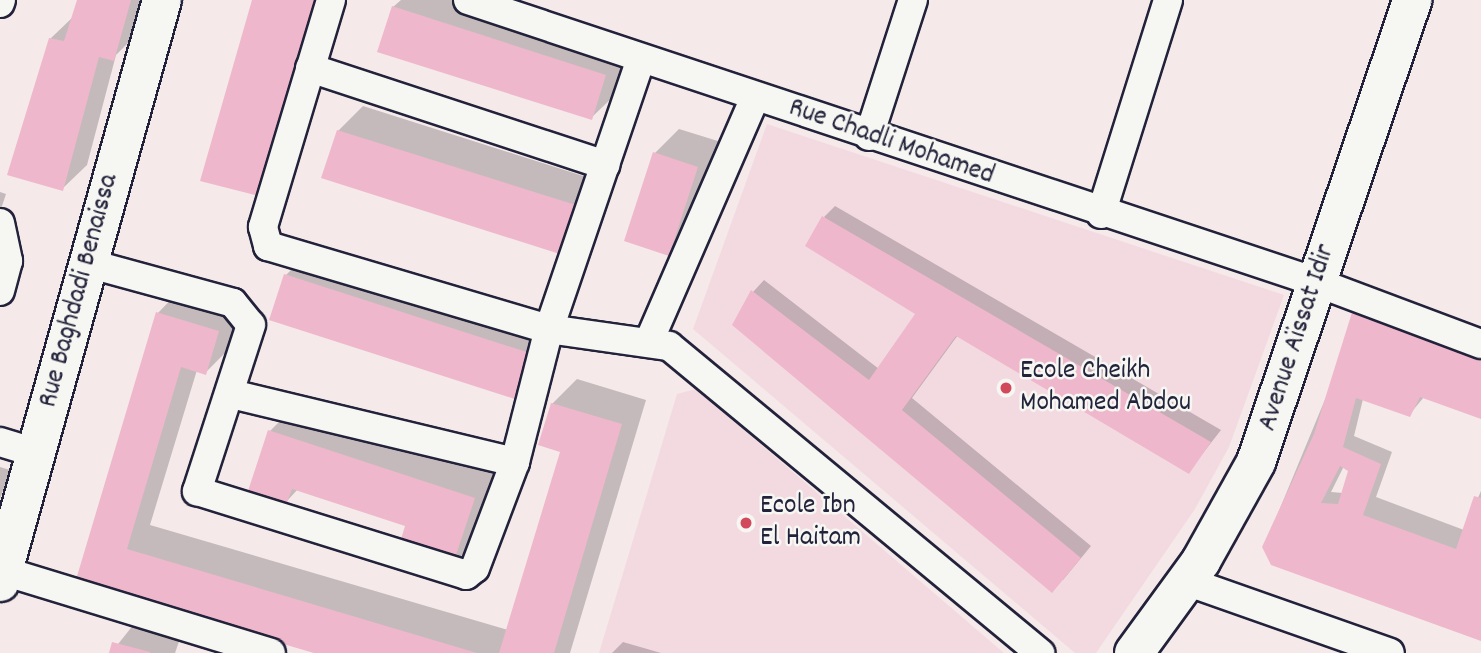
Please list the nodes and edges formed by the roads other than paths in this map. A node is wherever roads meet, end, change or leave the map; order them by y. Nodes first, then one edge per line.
1 (162, 0) edge
2 (331, 0) edge
3 (468, 0) edge
4 (913, 0) edge
5 (1168, 0) edge
6 (1412, 0) edge
7 (641, 58) junction
8 (310, 68) junction
9 (755, 97) junction
10 (869, 136) junction
11 (605, 165) junction
12 (1101, 214) junction
13 (0, 223) edge
14 (87, 263) junction
15 (1316, 282) junction
16 (0, 291) edge
17 (549, 329) junction
18 (650, 339) junction
19 (1481, 344) edge
20 (231, 394) junction
21 (0, 442) edge
22 (36, 453) junction
23 (514, 462) junction
24 (2, 576) edge
25 (1186, 581) junction
26 (271, 653) edge
27 (1040, 653) edge
28 (1134, 653) edge
29 (1390, 653) edge

1 - 14 main road, Rue Baghdadi Benaissa
2 - 8 street
3 - 7 street, Rue Chadli Mohamed
4 - 10 street
5 - 12 street
6 - 15 main road, Avenue Aïssat Idir
7 - 9 street, Rue Chadli Mohamed
7 - 11 street
8 - 11 street
8 - 17 street
9 - 10 street, Rue Chadli Mohamed
9 - 18 street
10 - 12 street, Rue Chadli Mohamed
11 - 17 street
12 - 15 street, Rue Chadli Mohamed
13 - 16 street
14 - 20 street
14 - 22 main road, Rue Baghdadi Benaissa
15 - 19 street, Rue Chadli Mohamed
15 - 25 main road, Avenue Aïssat Idir
17 - 18 street
17 - 23 street
18 - 27 street
20 - 23 street
20 - 23 street
21 - 22 street
22 - 24 main road, Rue Baghdadi Benaissa
24 - 26 street
25 - 28 main road, Avenue Aïssat Idir
25 - 29 street

